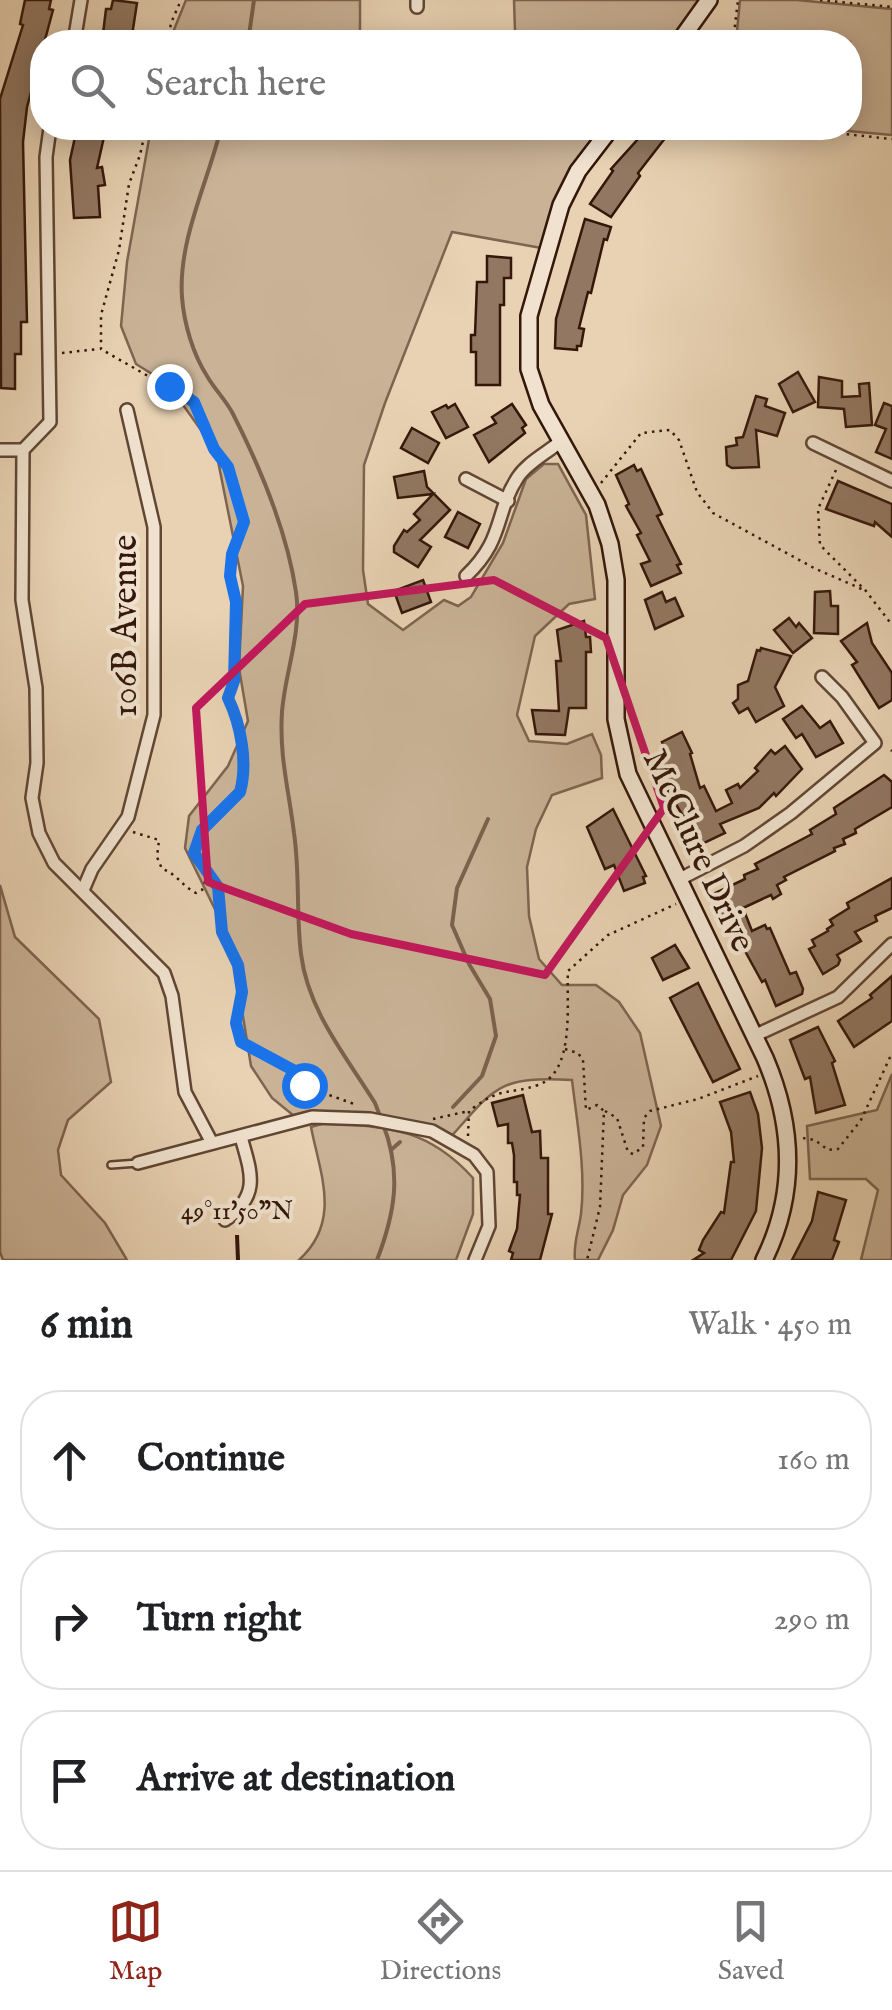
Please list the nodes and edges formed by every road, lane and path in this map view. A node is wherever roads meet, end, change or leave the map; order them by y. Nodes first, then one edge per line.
1 (81, 0) edge
2 (181, 0) edge
3 (709, 0) edge
4 (738, 0) edge
5 (820, 0) edge
6 (892, 7) edge
7 (76, 30) edge
8 (170, 30) edge
9 (688, 30) edge
10 (735, 30) edge
11 (862, 136) edge
12 (892, 139) edge
13 (48, 140) edge
14 (143, 140) edge
15 (602, 140) edge
16 (101, 349) junction
17 (50, 356) junction
18 (127, 410) dead end
19 (561, 442) junction
20 (813, 443) dead end
21 (0, 450) edge
22 (22, 450) junction
23 (839, 465) dead end
24 (466, 479) dead end
25 (892, 481) edge
26 (601, 483) dead end
27 (508, 501) junction
28 (466, 576) dead end
29 (866, 592) junction
30 (892, 625) edge
31 (822, 677) dead end
32 (128, 828) dead end
33 (209, 871) junction
34 (678, 880) junction
35 (83, 890) junction
36 (682, 900) dead end
37 (892, 944) edge
38 (754, 1036) junction
39 (565, 1048) junction
40 (892, 1053) edge
41 (760, 1075) dead end
42 (306, 1094) junction
43 (348, 1102) dead end
44 (309, 1111) dead end
45 (604, 1111) junction
46 (468, 1136) dead end
47 (241, 1137) junction
48 (803, 1138) dead end
49 (212, 1143) junction
50 (138, 1163) joint
51 (111, 1165) dead end
52 (225, 1220) dead end
53 (475, 1260) edge
54 (587, 1260) edge
55 (764, 1260) edge

1 - 7 street
2 - 8 path
3 - 9 street
4 - 10 path
5 - 6 path
11 - 12 path
13 - 17 street
14 - 16 path
15 - 19 street, McClure Drive
16 - 17 path
16 - 33 path
17 - 22 street
18 - 35 street, 106B Avenue
19 - 27 street
19 - 34 street, McClure Drive
20 - 25 street
21 - 22 street
22 - 35 street
23 - 29 path
24 - 27 street
26 - 29 path
27 - 28 street
29 - 30 path
31 - 34 street
32 - 33 path
33 - 42 path
34 - 38 street, McClure Drive
35 - 49 street
36 - 39 path
37 - 38 street
38 - 55 street, McClure Drive
39 - 45 path
39 - 46 path
40 - 48 path
41 - 45 path
42 - 43 path
42 - 44 path
45 - 54 path
47 - 49 street
47 - 52 street
47 - 53 street
49 - 50 street
50 - 51 lane

